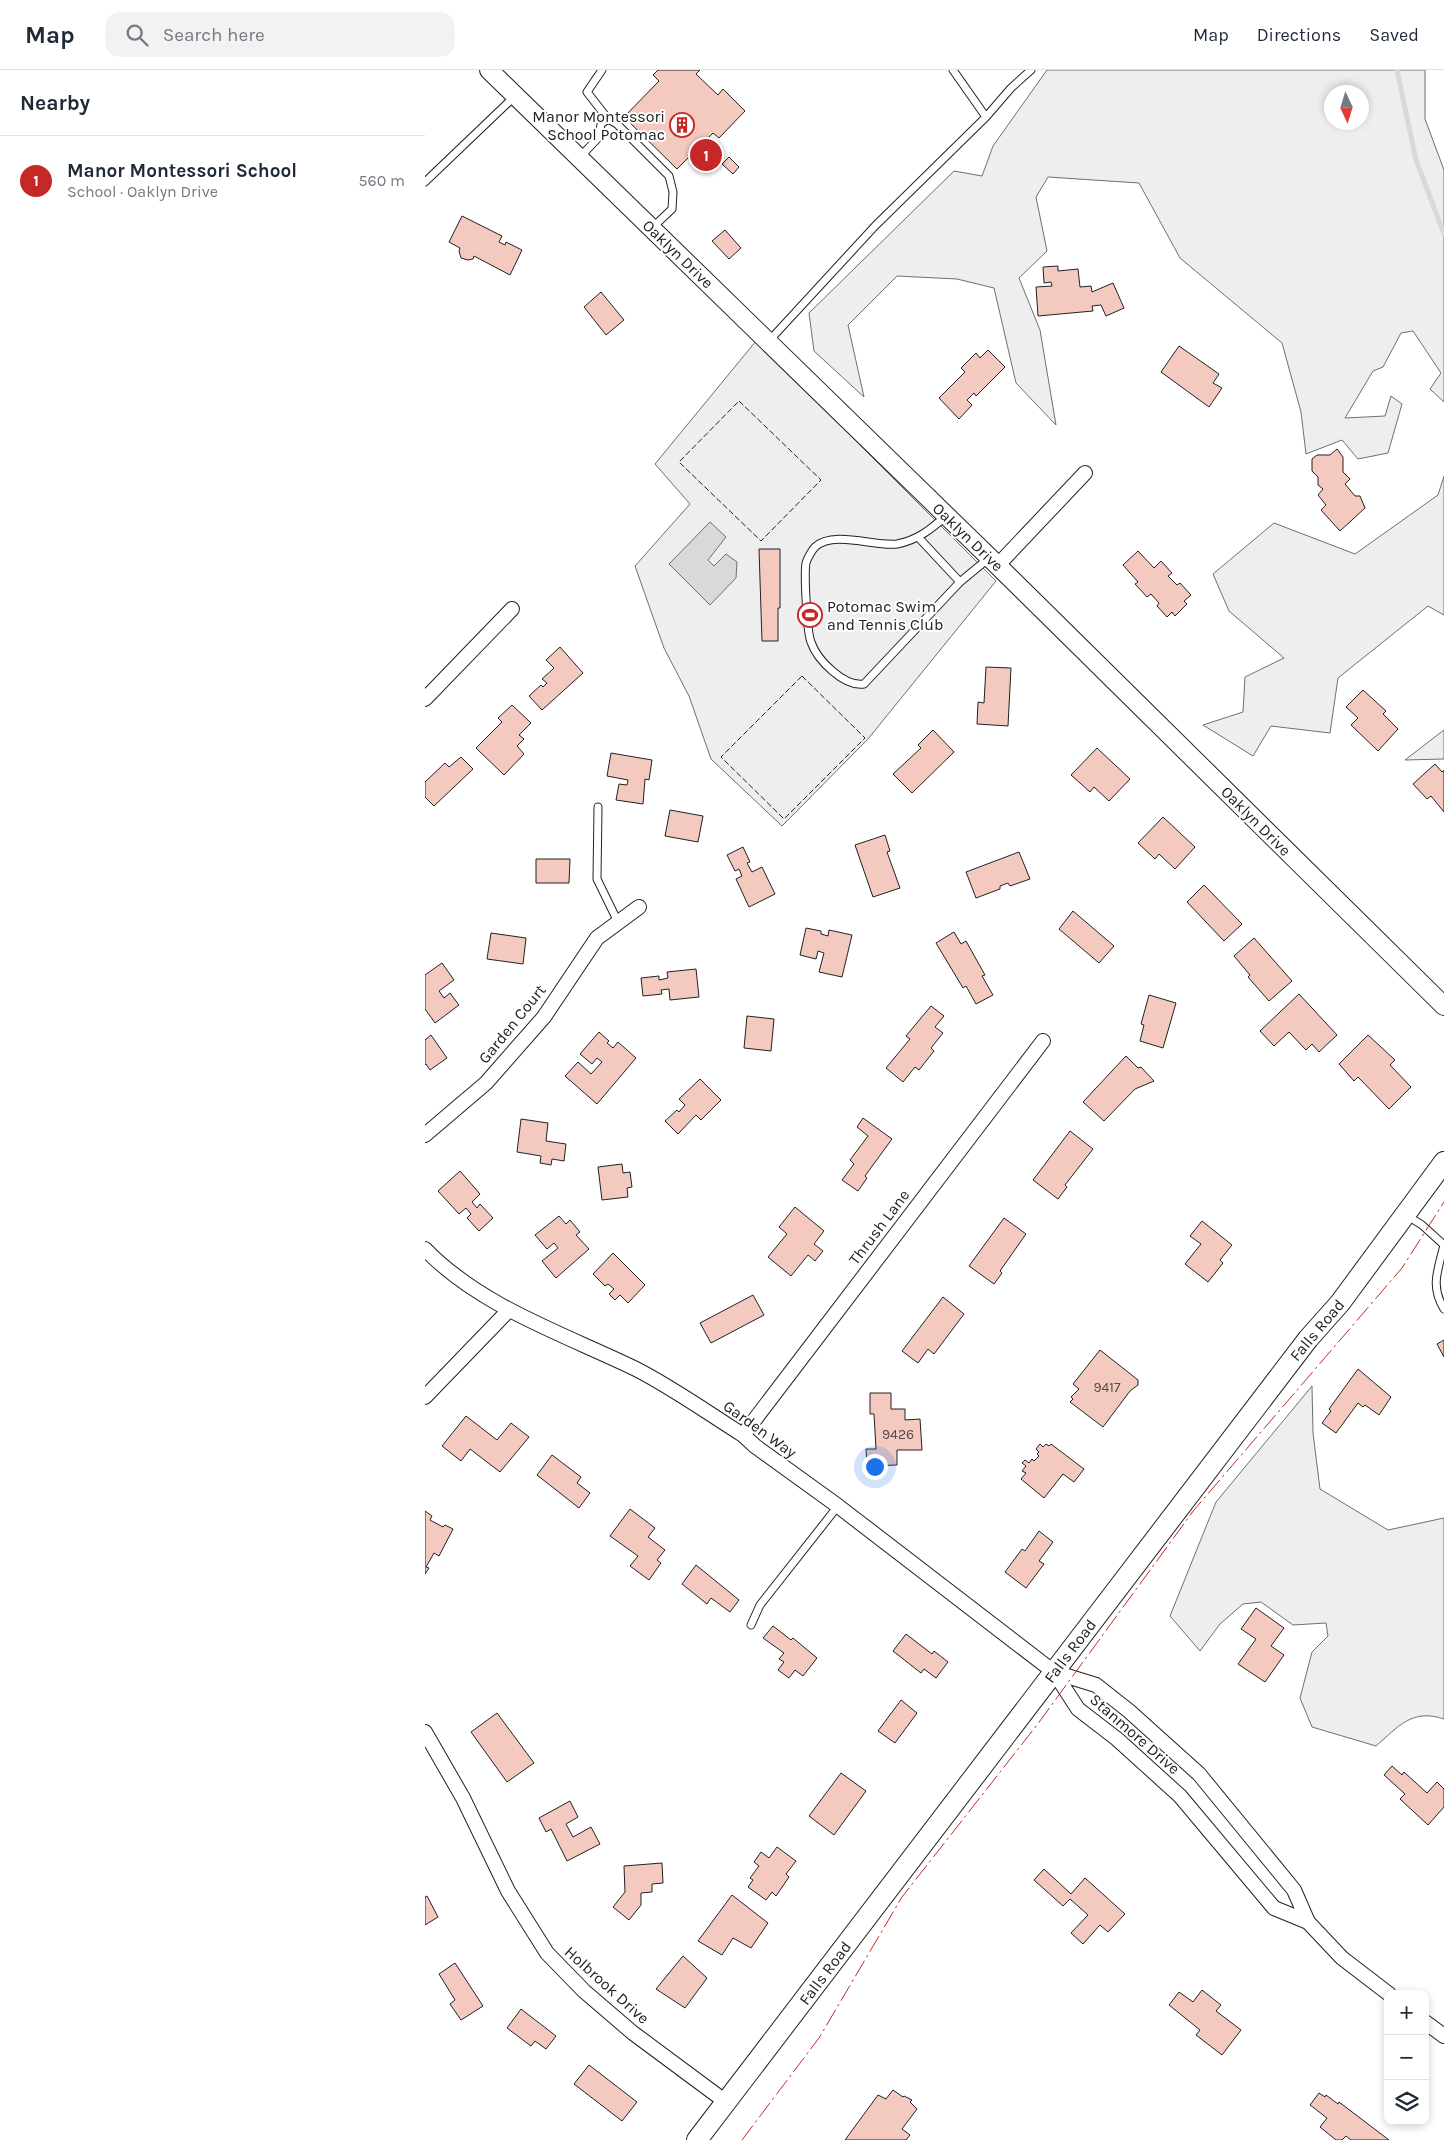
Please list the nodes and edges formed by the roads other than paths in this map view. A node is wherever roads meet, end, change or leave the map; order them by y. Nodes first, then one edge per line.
1 (489, 70) edge
2 (602, 70) edge
3 (953, 70) edge
4 (1031, 70) edge
5 (516, 96) junction
6 (986, 117) junction
7 (608, 119) junction
8 (579, 158) junction
9 (425, 182) edge
10 (652, 229) junction
11 (768, 342) junction
12 (1085, 473) dead end
13 (946, 516) junction
14 (918, 537) junction
15 (994, 562) junction
16 (960, 582) junction
17 (513, 609) dead end
18 (425, 698) edge
19 (598, 807) dead end
20 (639, 907) dead end
21 (618, 922) junction
22 (1444, 1006) edge
23 (1043, 1040) dead end
24 (425, 1135) edge
25 (1444, 1162) edge
26 (1406, 1214) junction
27 (1444, 1245) edge
28 (425, 1249) edge
29 (509, 1310) junction
30 (1444, 1310) edge
31 (425, 1396) edge
32 (743, 1434) junction
33 (838, 1506) junction
34 (751, 1625) dead end
35 (1054, 1672) junction
36 (427, 1741) edge
37 (1308, 1922) junction
38 (1384, 1990) edge
39 (1429, 2025) edge
40 (1444, 2036) edge
41 (726, 2102) junction
42 (697, 2140) edge

1 - 5 street, Oaklyn Drive
2 - 7 lane
3 - 6 lane
4 - 6 lane
5 - 8 street, Oaklyn Drive
5 - 9 lane
6 - 11 lane
7 - 8 lane
7 - 10 lane
8 - 10 street, Oaklyn Drive
10 - 11 street, Oaklyn Drive
11 - 13 street, Oaklyn Drive
12 - 15 street
13 - 14 lane
13 - 15 street, Oaklyn Drive
14 - 16 lane
14 - 16 lane
15 - 16 lane
15 - 22 street, Oaklyn Drive
17 - 18 street
19 - 21 lane
20 - 21 street, Garden Court
21 - 24 street, Garden Court
23 - 32 street, Thrush Lane
25 - 26 main road, Falls Road
26 - 27 lane
26 - 35 main road, Falls Road
27 - 30 lane
28 - 29 street, Garden Way
29 - 31 street
29 - 32 street, Garden Way
32 - 33 street, Garden Way
33 - 34 lane
33 - 35 street, Garden Way
35 - 37 street, Stanmore Drive
35 - 37 street, Stanmore Drive
35 - 41 main road, Falls Road
36 - 41 street, Holbrook Drive
37 - 38 street, Stanmore Drive
39 - 40 street
41 - 42 main road, Falls Road

